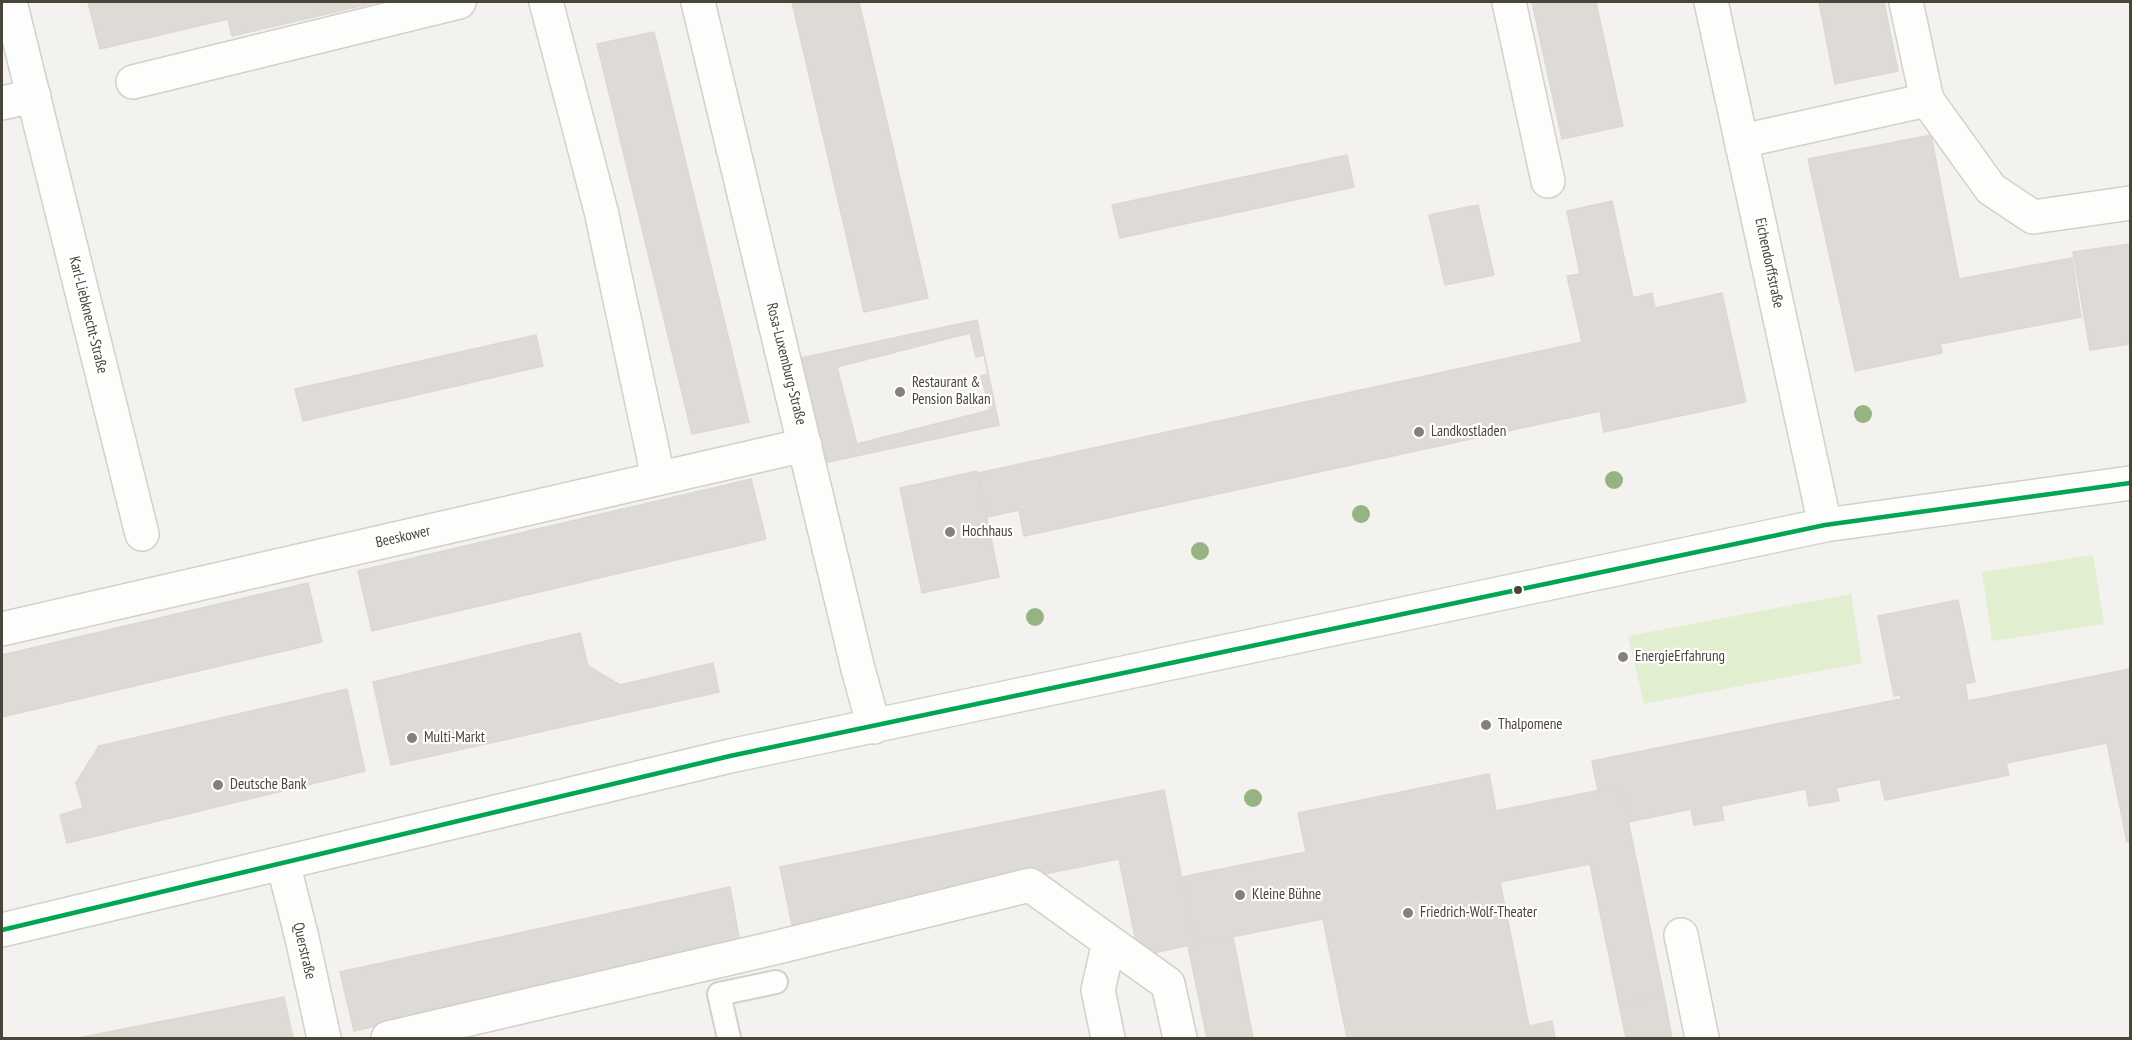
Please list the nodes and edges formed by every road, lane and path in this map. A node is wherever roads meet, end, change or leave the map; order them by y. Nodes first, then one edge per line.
1 (10, 2) edge
2 (459, 2) edge
3 (546, 2) edge
4 (698, 2) edge
5 (1509, 2) edge
6 (1711, 2) edge
7 (1906, 2) edge
8 (133, 82) dead end
9 (34, 96) junction
10 (1927, 99) junction
11 (2, 104) edge
12 (1742, 141) junction
13 (1548, 181) dead end
14 (2130, 203) edge
15 (805, 445) junction
16 (658, 477) junction
17 (2130, 483) edge
18 (1825, 525) junction
19 (142, 534) dead end
20 (2, 629) edge
21 (874, 727) junction
22 (283, 863) junction
23 (2, 930) edge
24 (1681, 935) dead end
25 (1109, 942) junction
26 (776, 982) dead end
27 (324, 1038) edge
28 (388, 1038) edge
29 (729, 1038) edge
30 (1108, 1038) edge
31 (1180, 1038) edge
32 (1702, 1038) edge

1 - 9 street, Karl-Liebknecht-Straße
2 - 8 street
3 - 16 street
4 - 15 street, Rosa-Luxemburg-Straße
5 - 13 street
6 - 12 street, Eichendorffstraße
7 - 10 street
9 - 11 street
9 - 19 street, Karl-Liebknecht-Straße
10 - 12 street
10 - 14 street
12 - 18 street, Eichendorffstraße
15 - 16 street, Beeskower
15 - 21 street, Rosa-Luxemburg-Straße
16 - 20 street, Beeskower
17 - 18 street
18 - 21 street
21 - 22 street
22 - 23 street
22 - 27 street, Querstraße
24 - 32 street
25 - 28 street
25 - 30 street
25 - 31 street
26 - 29 lane

